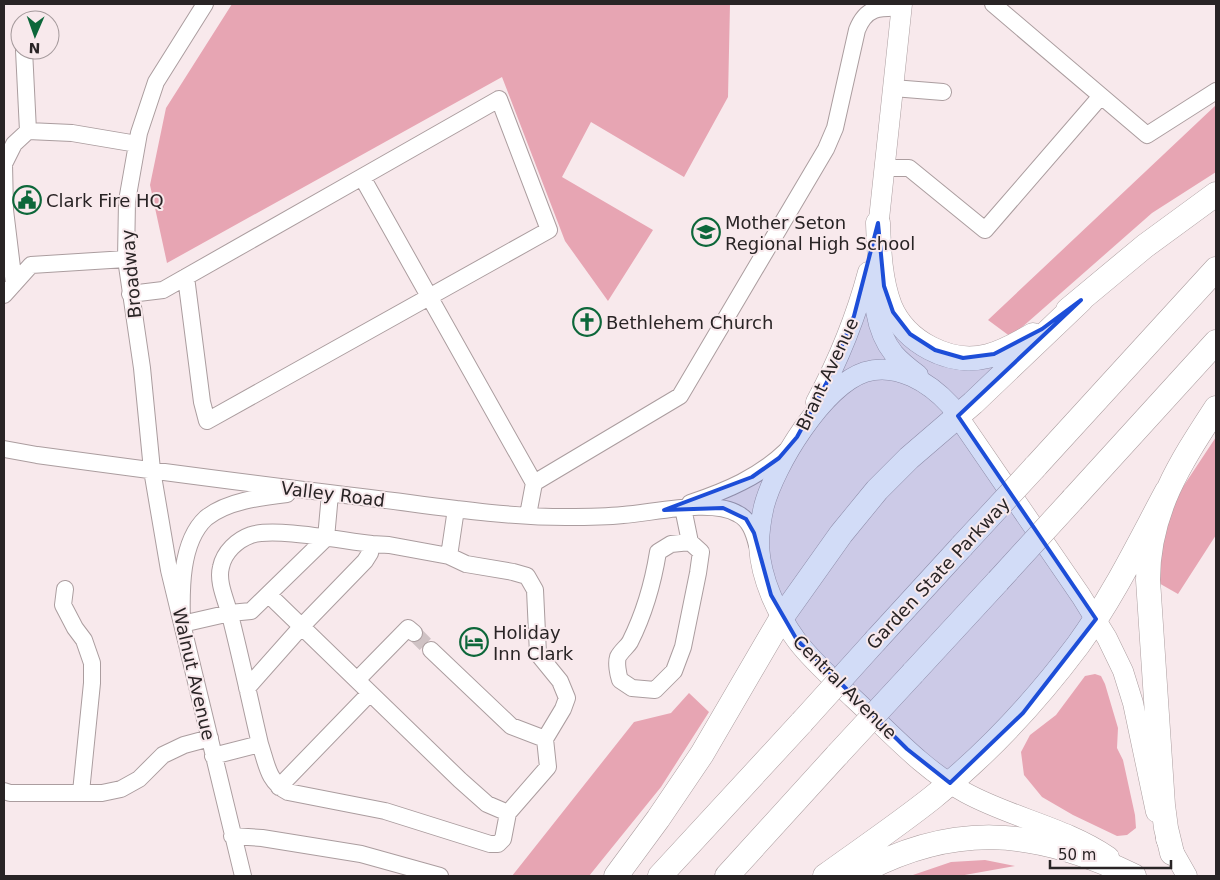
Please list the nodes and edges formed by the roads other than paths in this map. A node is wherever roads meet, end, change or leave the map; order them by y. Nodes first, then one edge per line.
1 (205, 4) edge
2 (993, 4) edge
3 (902, 6) edge
4 (24, 60) edge
5 (893, 88) junction
6 (1216, 91) edge
7 (943, 92) dead end
8 (1101, 96) junction
9 (28, 131) junction
10 (137, 144) junction
11 (884, 168) junction
12 (362, 177) junction
13 (1216, 194) edge
14 (878, 223) junction
15 (126, 259) junction
16 (1216, 269) edge
17 (186, 277) junction
18 (9, 289) edge
19 (130, 294) junction
20 (429, 297) junction
21 (1082, 300) junction
22 (1216, 342) edge
23 (931, 386) junction
24 (1216, 408) edge
25 (958, 416) junction
26 (798, 437) junction
27 (4, 449) edge
28 (152, 470) junction
29 (534, 483) junction
30 (1166, 491) junction
31 (322, 493) junction
32 (683, 508) junction
33 (456, 509) junction
34 (664, 510) junction
35 (528, 515) junction
36 (326, 538) junction
37 (372, 544) junction
38 (696, 547) junction
39 (449, 556) junction
40 (760, 557) junction
41 (65, 589) dead end
42 (269, 595) junction
43 (230, 613) junction
44 (782, 617) junction
45 (1096, 619) junction
46 (182, 624) junction
47 (302, 626) junction
48 (414, 633) dead end
49 (431, 650) tunnel mouth
50 (357, 680) junction
51 (247, 688) junction
52 (370, 693) junction
53 (210, 738) junction
54 (545, 738) junction
55 (260, 744) junction
56 (213, 756) junction
57 (950, 783) junction
58 (279, 788) junction
59 (4, 791) edge
60 (81, 792) junction
61 (508, 813) junction
62 (232, 836) junction
63 (1172, 853) junction
64 (243, 876) edge
65 (440, 876) edge
66 (616, 876) edge
67 (660, 876) edge
68 (727, 876) edge
69 (825, 876) edge
70 (854, 876) edge
71 (1135, 876) edge
72 (1187, 876) edge

1 - 10 street, Broadway
2 - 8 street
3 - 5 main road, Brant Avenue
3 - 29 street
4 - 9 street
5 - 7 street
5 - 11 main road, Brant Avenue
6 - 8 street
8 - 11 street
9 - 10 street
9 - 18 street
10 - 15 street, Broadway
11 - 14 main road, Brant Avenue
12 - 17 street
12 - 20 street
12 - 20 street
13 - 21 highway
14 - 21 highway
14 - 23 main road, Brant Avenue
14 - 26 main road, Brant Avenue
15 - 18 street
15 - 19 street, Broadway
16 - 67 highway, Garden State Parkway, bridge
17 - 19 street
17 - 20 street
19 - 28 street, Broadway
20 - 29 street
21 - 25 highway
22 - 68 highway, bridge
23 - 25 main road, Central Avenue
23 - 26 main road, Central Avenue
24 - 30 highway
25 - 44 highway
25 - 45 main road, Central Avenue
26 - 34 street, Valley Road
26 - 40 main road, Central Avenue
27 - 28 street, Valley Road
28 - 31 street, Valley Road
28 - 46 street, Walnut Avenue
29 - 35 street
30 - 45 highway
30 - 63 highway
31 - 33 street, Valley Road
31 - 36 street
31 - 46 street
32 - 34 street, Valley Road
32 - 38 street
32 - 40 street, Valley Road
33 - 35 street, Valley Road
33 - 39 street
34 - 35 street, Valley Road
36 - 37 street
36 - 42 street
36 - 43 street
37 - 39 street
37 - 47 street
38 - 38 street
39 - 54 street
40 - 44 main road, Central Avenue
41 - 60 street
42 - 43 street
42 - 47 street
43 - 46 street
43 - 51 street
44 - 57 main road, Central Avenue
44 - 66 highway
45 - 57 highway
45 - 63 main road, Central Avenue
46 - 53 street, Walnut Avenue
47 - 50 street
47 - 51 street
48 - 50 street
49 - 54 street
50 - 52 street
51 - 55 street
52 - 58 street
52 - 61 street
53 - 56 street, Walnut Avenue
53 - 60 street
54 - 61 street
55 - 56 street
55 - 58 street
56 - 62 street, Walnut Avenue
57 - 69 highway
57 - 71 main road, Central Avenue
58 - 61 street
59 - 60 street
62 - 64 street, Walnut Avenue
62 - 65 street
63 - 72 main road, Central Avenue
70 - 71 highway

